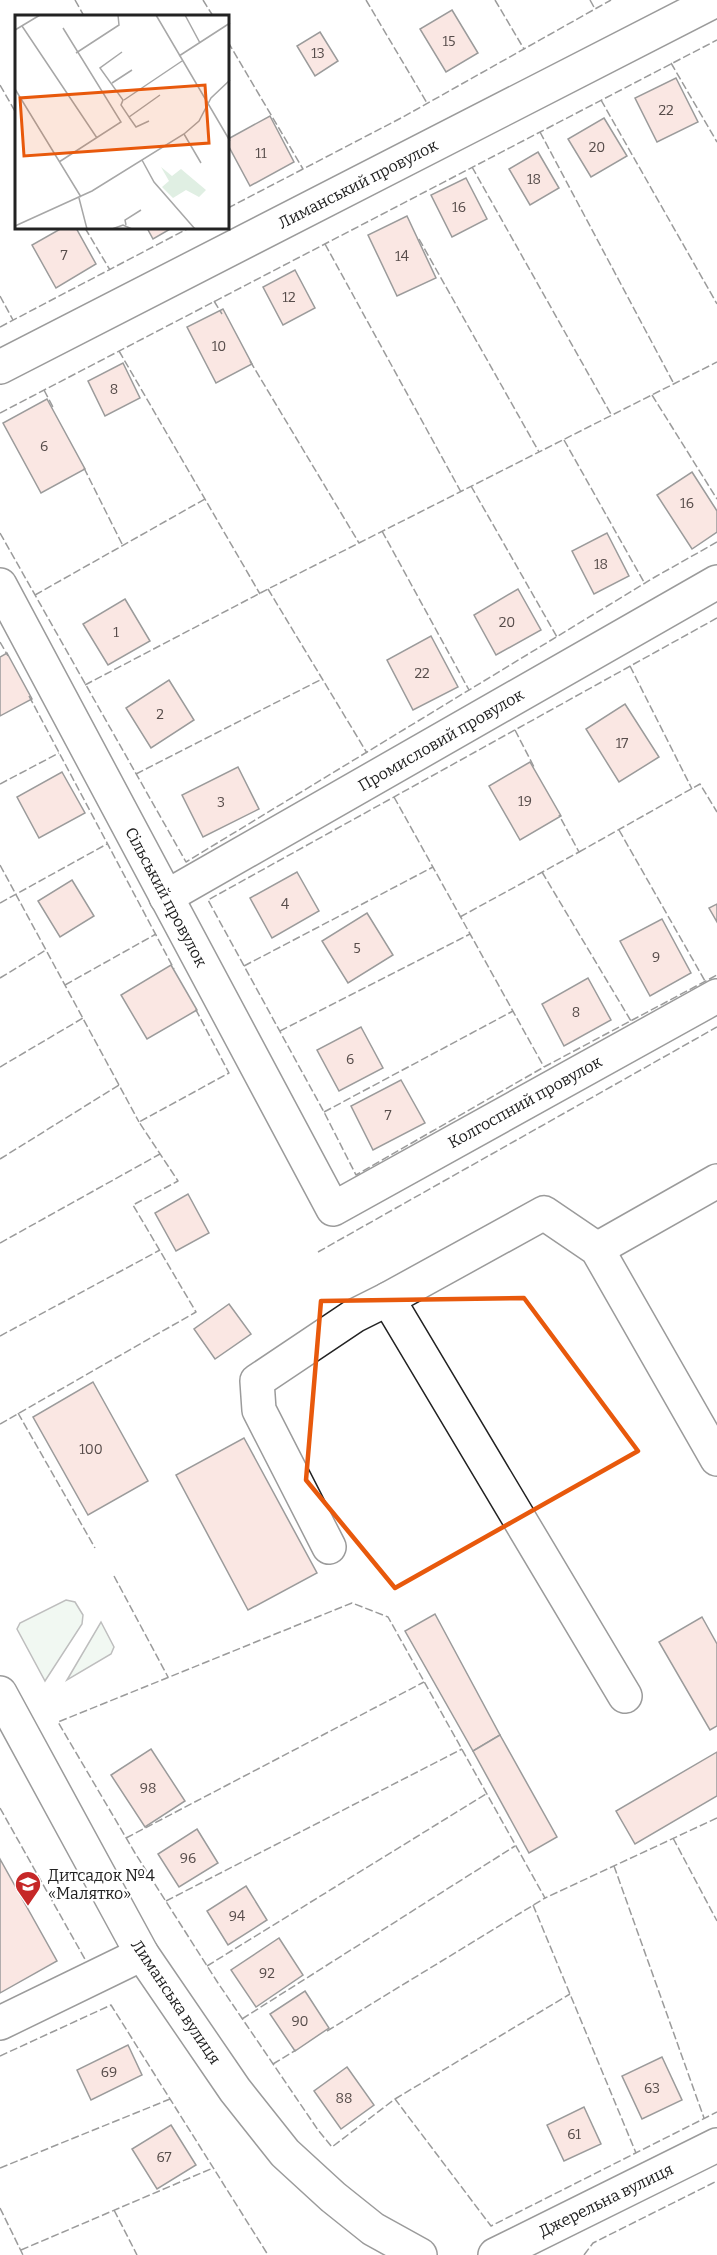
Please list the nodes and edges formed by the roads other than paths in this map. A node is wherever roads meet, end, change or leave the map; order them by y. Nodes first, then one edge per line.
1 (716, 0) edge
2 (0, 367) edge
3 (717, 582) edge
4 (0, 585) edge
5 (166, 897) junction
6 (717, 996) edge
7 (717, 1181) edge
8 (333, 1209) joint
9 (597, 1249) junction
10 (388, 1299) junction
11 (717, 1459) edge
12 (329, 1547) dead end
13 (0, 1693) edge
14 (625, 1696) dead end
15 (141, 1954) junction
16 (0, 2023) edge
17 (717, 2145) edge
18 (420, 2255) edge
19 (495, 2255) edge

1 - 2 street, Лиманський провулок
3 - 5 street, Промисловий провулок
4 - 5 street, Сільський провулок
5 - 8 street, Сільський провулок
6 - 8 street, Колгоспний провулок
7 - 9 street
9 - 10 street
9 - 11 street
10 - 12 street
10 - 14 street
13 - 15 street, Лиманська вулиця
15 - 16 street
15 - 18 street, Лиманська вулиця
17 - 19 street, Джерельна вулиця

